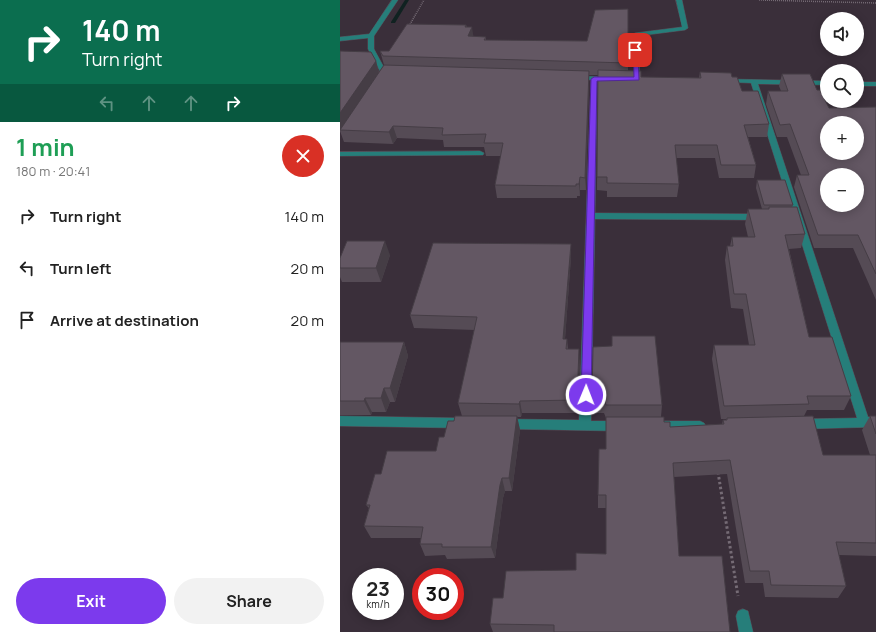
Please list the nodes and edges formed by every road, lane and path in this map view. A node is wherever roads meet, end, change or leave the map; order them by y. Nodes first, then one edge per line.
1 (395, 0) edge
2 (424, 0) edge
3 (678, 0) edge
4 (759, 0) edge
5 (869, 0) edge
6 (871, 3) junction
7 (876, 3) edge
8 (373, 33) junction
9 (340, 39) edge
10 (384, 73) junction
11 (392, 73) edge
12 (570, 78) edge
13 (594, 79) junction
14 (630, 79) junction
15 (645, 79) edge
16 (715, 81) edge
17 (754, 82) junction
18 (820, 83) edge
19 (864, 84) edge
20 (876, 84) edge
21 (376, 85) edge
22 (480, 153) dead end
23 (340, 154) edge
24 (590, 216) junction
25 (766, 217) edge
26 (340, 421) edge
27 (864, 422) junction
28 (876, 422) edge
29 (474, 423) edge
30 (498, 424) edge
31 (788, 424) edge
32 (585, 425) junction
33 (632, 426) edge
34 (648, 426) edge
35 (711, 426) edge
36 (717, 471) edge
37 (743, 616) joint
38 (746, 632) edge

1 - 8 street
2 - 8 path
3 - 14 street
4 - 6 path
5 - 6 path
6 - 7 path
8 - 9 street
8 - 10 street
10 - 11 street
10 - 21 street
12 - 13 street
13 - 14 street
13 - 24 street
14 - 15 street
16 - 17 street
17 - 18 street
17 - 27 street
19 - 20 street
22 - 23 street
24 - 25 street
24 - 32 street
26 - 29 street
27 - 28 street
27 - 31 street
30 - 32 street
32 - 33 street
34 - 35 street
36 - 37 path
37 - 38 street

